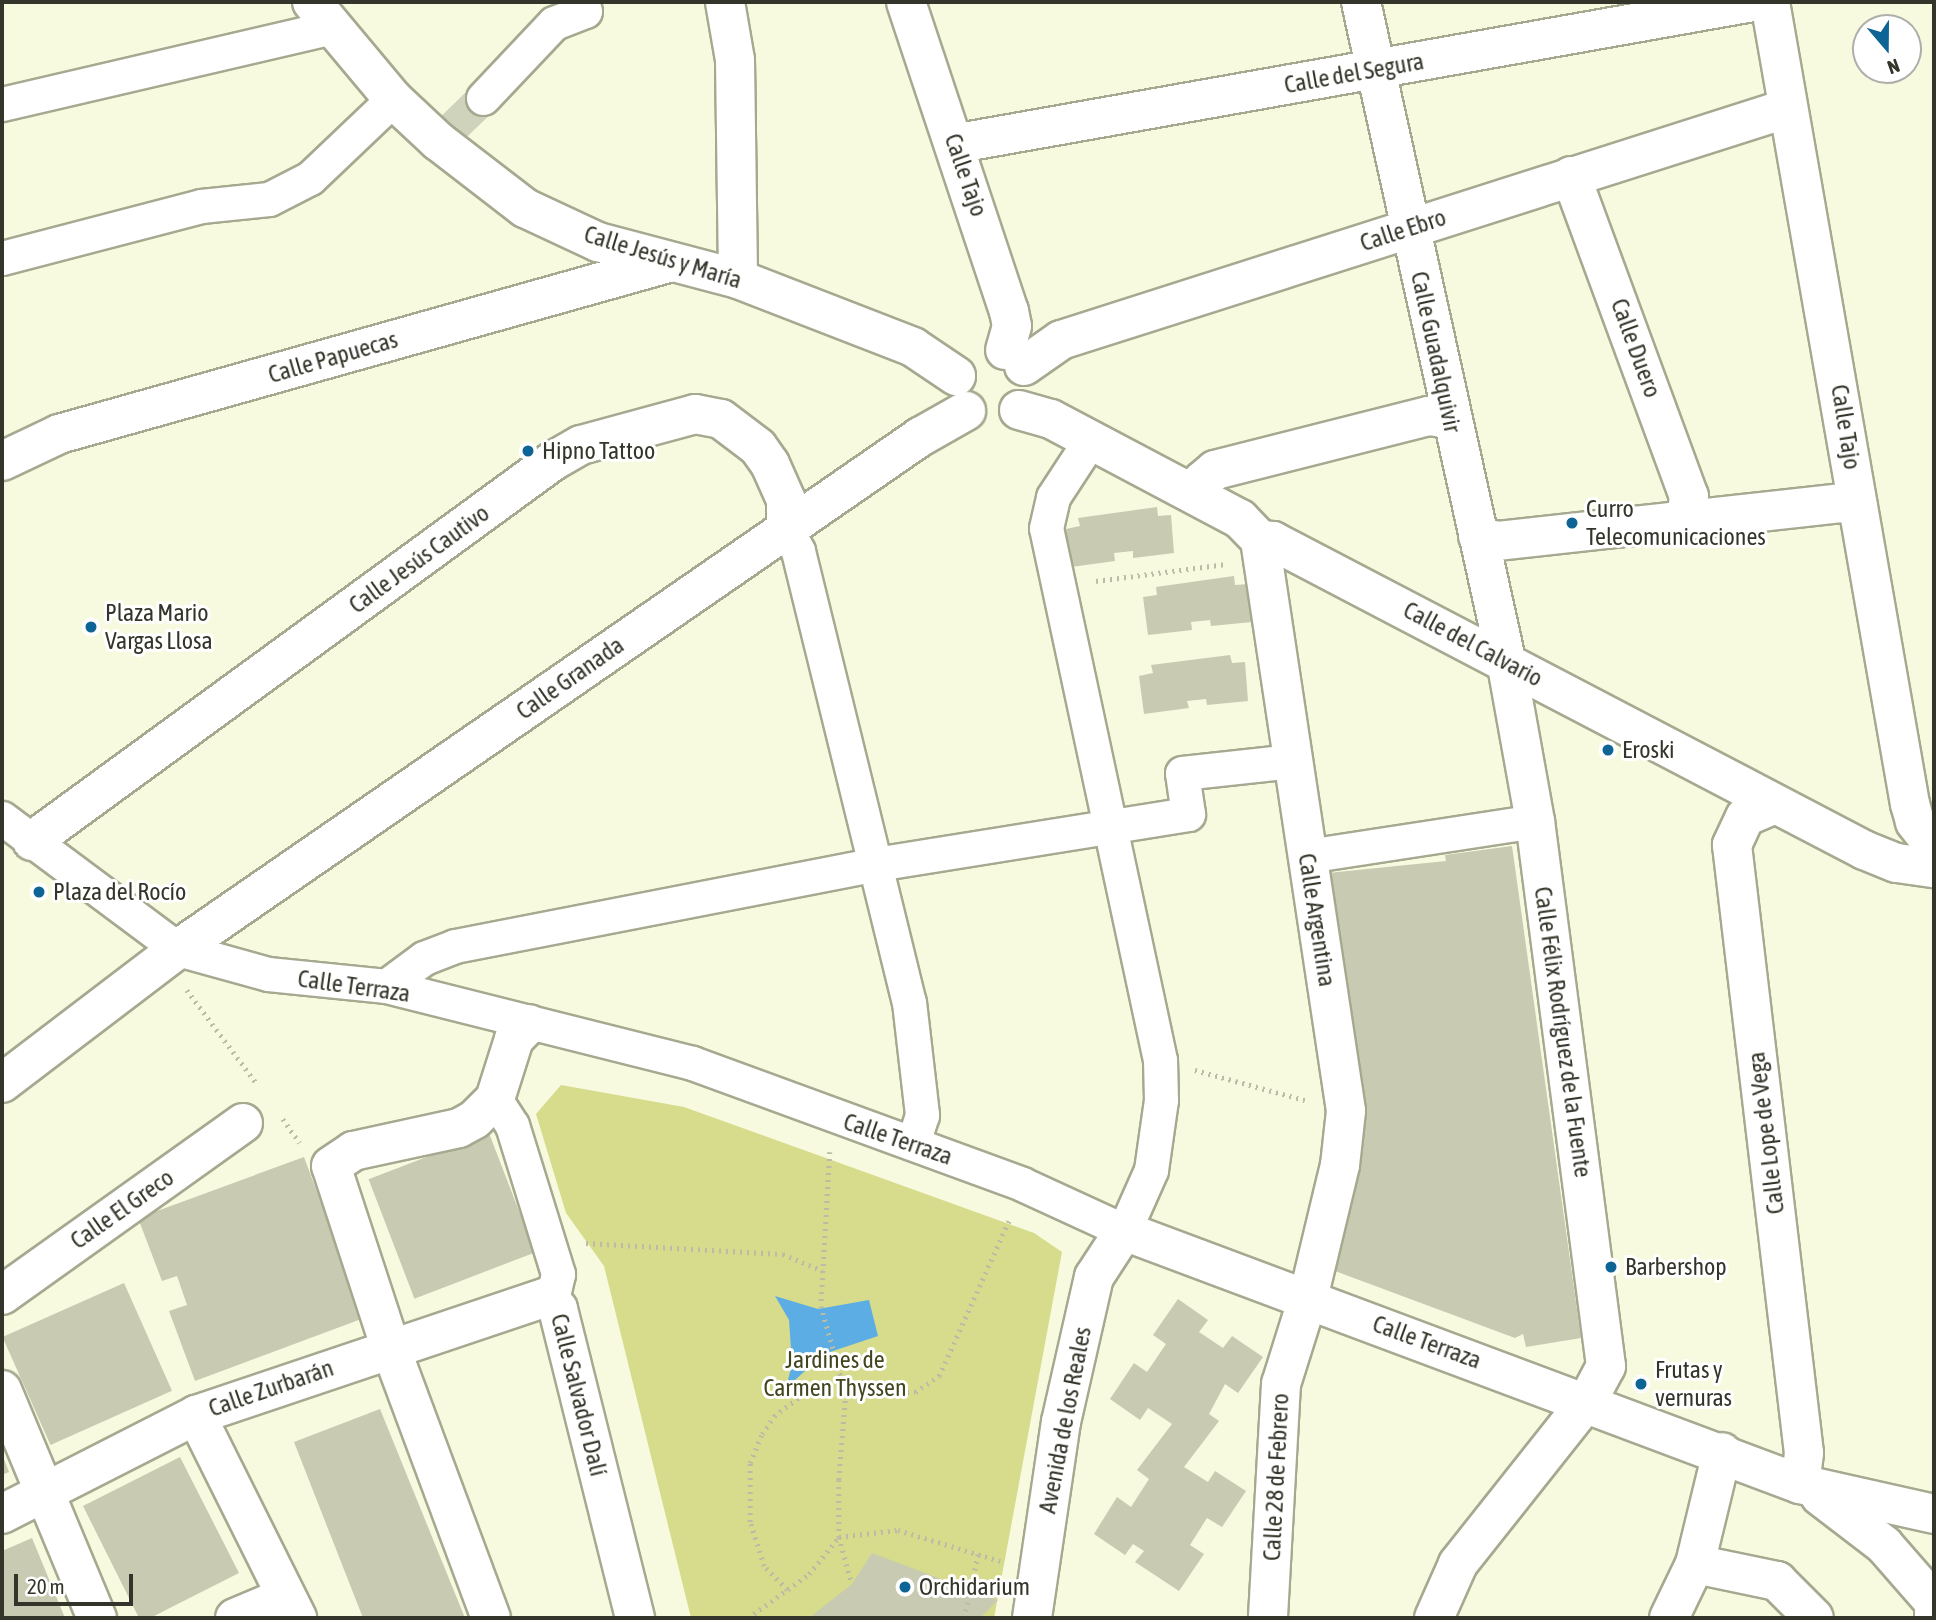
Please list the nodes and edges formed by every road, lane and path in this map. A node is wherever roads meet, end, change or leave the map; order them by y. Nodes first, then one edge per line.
1 (582, 2) edge
2 (725, 2) edge
3 (906, 2) edge
4 (1361, 2) edge
5 (1764, 2) edge
6 (322, 15) edge
7 (1375, 69) junction
8 (483, 98) tunnel mouth
9 (393, 99) junction
10 (2, 104) edge
11 (1787, 105) junction
12 (958, 149) junction
13 (1571, 176) junction
14 (1409, 228) junction
15 (2, 258) edge
16 (668, 263) junction
17 (738, 279) junction
18 (1015, 358) junction
19 (961, 394) junction
20 (1019, 410) junction
21 (1451, 419) junction
22 (1091, 439) junction
23 (2, 461) edge
24 (1201, 497) junction
25 (1858, 506) junction
26 (1686, 522) junction
27 (786, 529) junction
28 (1478, 536) junction
29 (1261, 550) junction
30 (1059, 585) junction
31 (1506, 660) junction
32 (1292, 761) junction
33 (1773, 805) junction
34 (2, 818) edge
35 (1535, 821) junction
36 (1112, 825) junction
37 (32, 841) junction
38 (1934, 846) edge
39 (1307, 856) junction
40 (876, 864) junction
41 (1934, 868) edge
42 (164, 960) junction
43 (386, 986) junction
44 (529, 1024) junction
45 (1160, 1060) junction
46 (2, 1083) edge
47 (495, 1099) junction
48 (261, 1109) junction
49 (1346, 1111) junction
50 (831, 1116) junction
51 (913, 1142) junction
52 (331, 1166) junction
53 (1022, 1184) junction
54 (1124, 1231) junction
55 (551, 1251) junction
56 (823, 1271) junction
57 (2, 1295) edge
58 (1308, 1298) junction
59 (552, 1301) junction
60 (390, 1346) junction
61 (2, 1390) edge
62 (846, 1394) junction
63 (1587, 1401) junction
64 (196, 1415) junction
65 (1722, 1452) junction
66 (1800, 1484) junction
67 (43, 1492) junction
68 (2, 1514) edge
69 (1934, 1514) edge
70 (839, 1537) junction
71 (978, 1554) junction
72 (1695, 1564) junction
73 (1038, 1572) junction
74 (852, 1584) dead end
75 (788, 1590) junction
76 (1934, 1599) edge
77 (291, 1608) edge
78 (97, 1618) edge
79 (235, 1618) edge
80 (491, 1618) edge
81 (635, 1618) edge
82 (748, 1618) edge
83 (964, 1618) edge
84 (1031, 1618) edge
85 (1268, 1618) edge
86 (1434, 1618) edge
87 (1669, 1618) edge
88 (1814, 1618) edge
89 (1934, 1618) edge

1 - 8 street
2 - 17 street
3 - 12 street, Calle Tajo
4 - 7 street, Calle Guadalquivir
5 - 7 street, Calle del Segura
5 - 11 street, Calle Tajo
6 - 9 street, Calle Jesús y María
6 - 10 street
7 - 12 street, Calle del Segura
7 - 14 street, Calle Guadalquivir
9 - 15 street
9 - 16 street, Calle Jesús y María
11 - 13 street, Calle Ebro
11 - 25 street, Calle Tajo
12 - 18 street, Calle Tajo
13 - 14 street, Calle Ebro
13 - 26 street, Calle Duero
14 - 18 street, Calle Ebro
14 - 21 street, Calle Guadalquivir
16 - 17 street, Calle Jesús y María
16 - 23 street, Calle Papuecas
17 - 19 street, Calle Jesús y María
18 - 19 street
18 - 20 street
19 - 20 street
19 - 27 street, Calle Granada
20 - 22 street, Calle del Calvario
21 - 24 street
21 - 28 street, Calle Guadalquivir
22 - 24 street, Calle del Calvario
22 - 30 street
24 - 29 street, Calle del Calvario
25 - 26 street
25 - 38 street, Calle Tajo
26 - 28 street
27 - 37 street, Calle Jesús Cautivo
27 - 40 street
27 - 42 street, Calle Granada
28 - 31 street, Calle Guadalquivir
29 - 30 path
29 - 31 street, Calle del Calvario
29 - 32 street, Calle Argentina
30 - 36 street
31 - 33 street, Calle del Calvario
31 - 35 street, Calle Félix Rodríguez de la Fuente
32 - 36 street
32 - 39 street, Calle Argentina
33 - 41 street, Calle del Calvario
33 - 66 street, Calle Lope de Vega
34 - 37 street, Calle Terraza
35 - 39 street
35 - 63 street, Calle Félix Rodríguez de la Fuente
36 - 40 street
36 - 45 street
37 - 42 street, Calle Terraza
39 - 49 street, Calle Argentina
40 - 43 street
40 - 51 street
42 - 43 street, Calle Terraza
42 - 46 street, Calle Granada
42 - 48 path
43 - 44 street, Calle Terraza
44 - 47 street
44 - 50 street, Calle Terraza
45 - 49 path
45 - 54 street
47 - 52 street
47 - 55 street, Calle Salvador Dalí
48 - 52 path
48 - 57 street, Calle El Greco
49 - 58 street, Calle Argentina
50 - 51 street, Calle Terraza
50 - 56 path
51 - 53 street, Calle Terraza
52 - 60 street
53 - 54 street, Calle Terraza
53 - 62 path
54 - 58 street, Calle Terraza
54 - 73 street, Avenida de los Reales
55 - 56 path
55 - 59 street, Calle Salvador Dalí
56 - 62 path
58 - 63 street, Calle Terraza
58 - 85 street, Calle 28 de Febrero
59 - 60 street, Calle Zurbarán
59 - 81 street, Calle Salvador Dalí
60 - 64 street, Calle Zurbarán
60 - 80 street
61 - 67 street
62 - 70 path
62 - 75 path
63 - 65 street, Calle Terraza
63 - 86 street, Calle Félix Rodríguez de la Fuente
64 - 67 street, Calle Zurbarán
64 - 77 street
65 - 66 street, Calle Terraza
65 - 72 street
66 - 69 street, Calle Terraza
66 - 76 street, Calle Terraza
67 - 68 street, Calle Zurbarán
67 - 78 street
70 - 71 path
70 - 74 path
70 - 75 path
71 - 73 path
71 - 83 path
72 - 87 street
72 - 88 street
73 - 84 street, Avenida de los Reales
75 - 82 path
76 - 89 street
77 - 79 street

